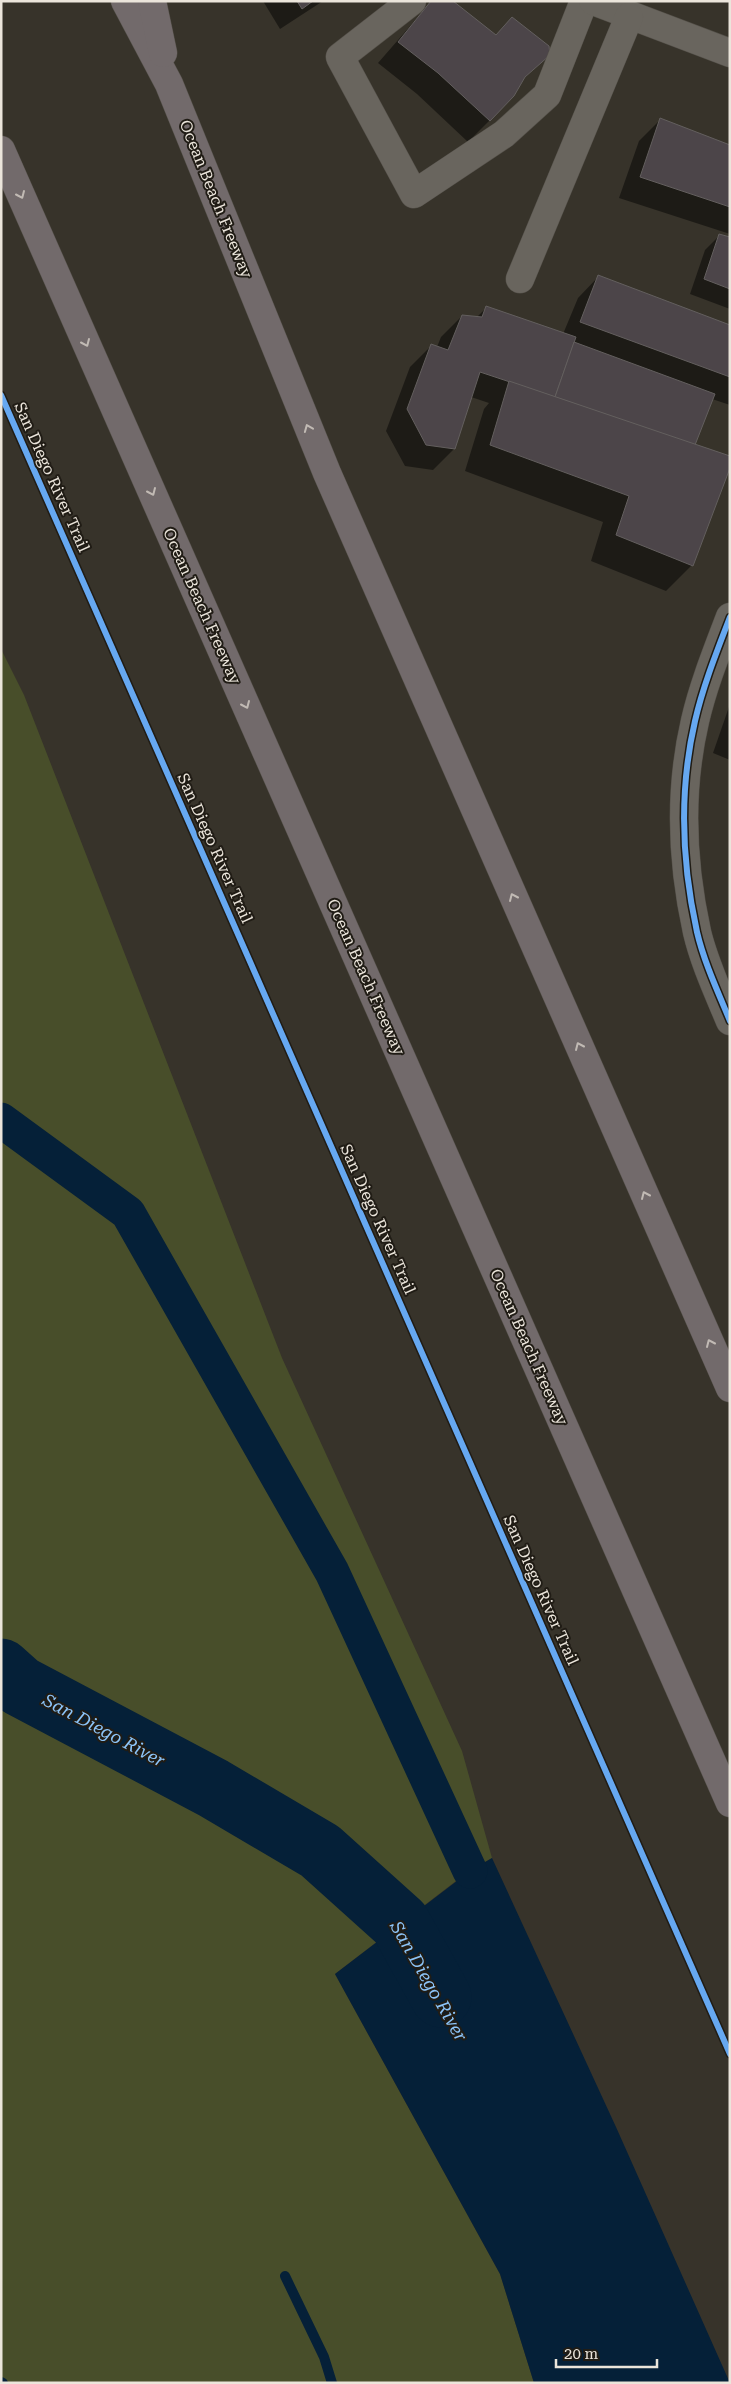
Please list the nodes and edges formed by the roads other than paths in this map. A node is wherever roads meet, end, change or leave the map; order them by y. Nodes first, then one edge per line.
1 (125, 1) edge
2 (152, 1) edge
3 (412, 1) edge
4 (584, 1) edge
5 (593, 1) edge
6 (629, 17) junction
7 (730, 53) edge
8 (169, 84) junction
9 (1, 150) edge
10 (520, 279) dead end
11 (730, 617) edge
12 (730, 1021) edge
13 (730, 1388) edge
14 (730, 1803) edge

1 - 8 highway
2 - 8 highway
3 - 4 street
5 - 6 street
6 - 7 street
6 - 10 street
13 -> 8 highway, Ocean Beach Freeway
9 -> 14 highway, Ocean Beach Freeway
11 - 12 street

